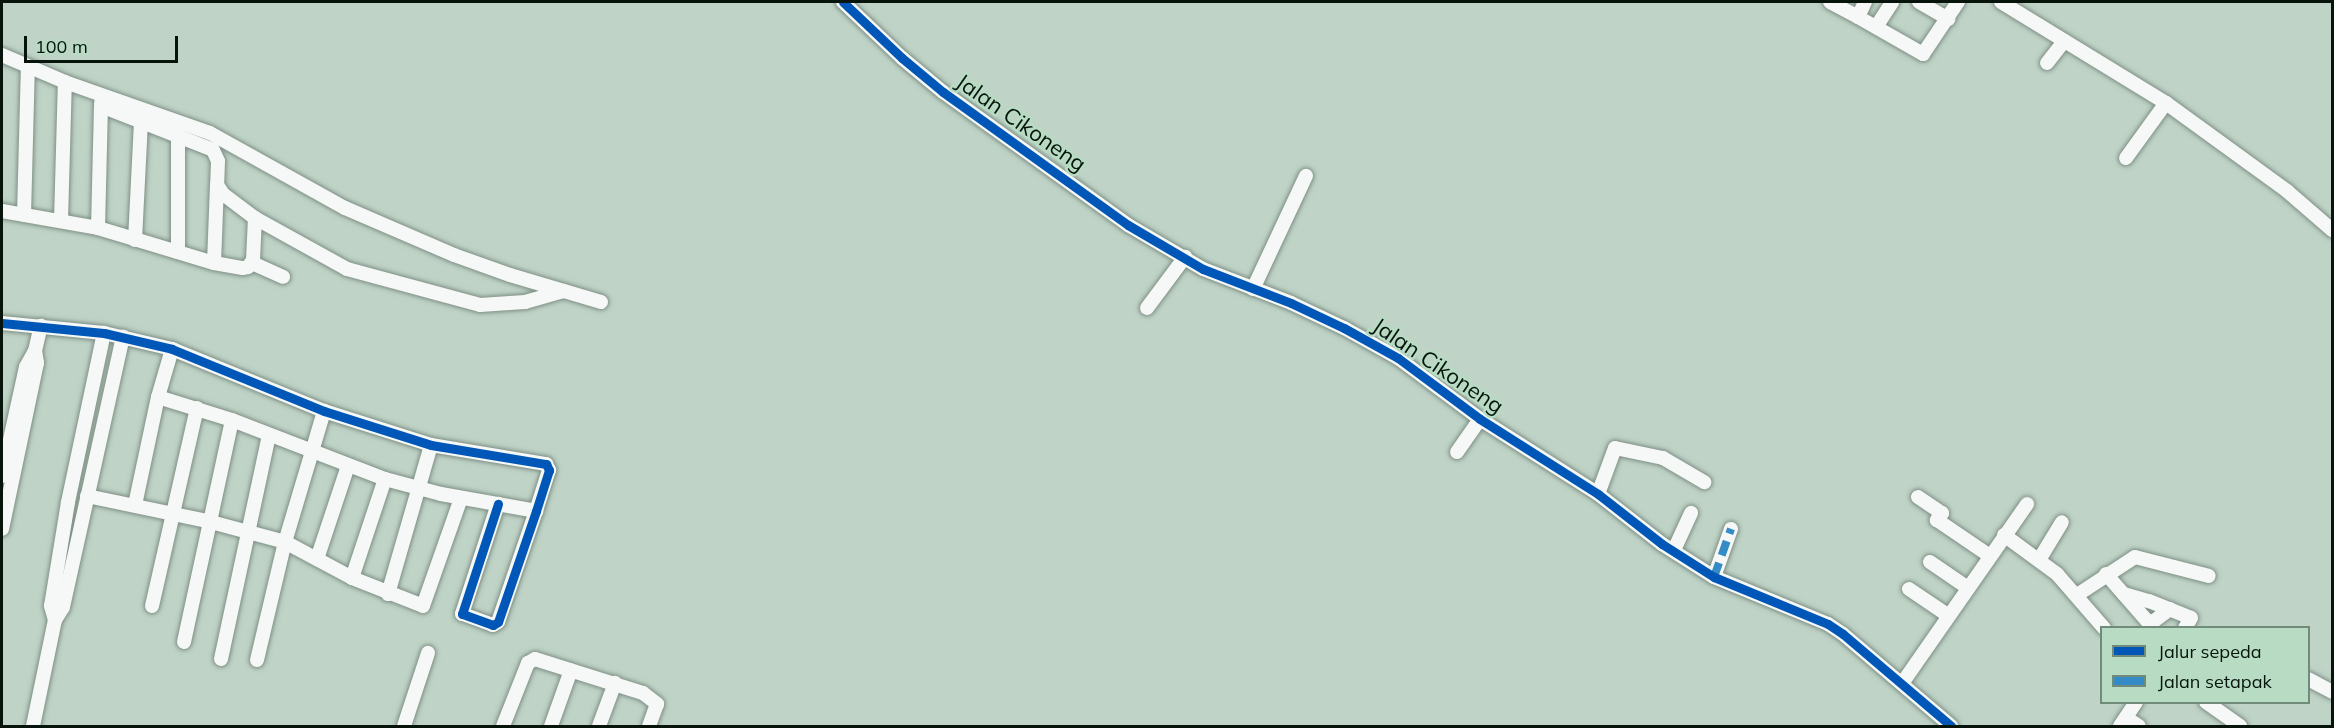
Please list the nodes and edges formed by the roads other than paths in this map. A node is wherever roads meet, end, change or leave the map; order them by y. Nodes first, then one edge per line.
1 (843, 2) edge
2 (1830, 2) edge
3 (1865, 2) edge
4 (1892, 2) edge
5 (1919, 2) edge
6 (1958, 2) edge
7 (2001, 2) edge
8 (1858, 16) junction
9 (1948, 19) junction
10 (1876, 27) junction
11 (2064, 40) junction
12 (2, 55) edge
13 (2047, 63) dead end
14 (28, 66) junction
15 (65, 82) junction
16 (102, 101) junction
17 (2166, 103) junction
18 (141, 122) junction
19 (178, 135) junction
20 (2126, 158) dead end
21 (1306, 176) dead end
22 (217, 185) junction
23 (2, 211) edge
24 (24, 215) junction
25 (255, 218) junction
26 (61, 222) junction
27 (98, 228) junction
28 (2332, 230) edge
29 (135, 240) junction
30 (178, 252) junction
31 (1185, 257) junction
32 (214, 263) junction
33 (252, 263) junction
34 (283, 277) dead end
35 (1253, 289) junction
36 (562, 291) junction
37 (601, 302) dead end
38 (1147, 308) dead end
39 (2, 322) edge
40 (41, 327) junction
41 (105, 333) junction
42 (123, 337) junction
43 (172, 349) junction
44 (35, 351) junction
45 (158, 397) junction
46 (197, 408) junction
47 (324, 411) junction
48 (1480, 419) junction
49 (232, 420) junction
50 (269, 435) junction
51 (431, 445) junction
52 (311, 452) junction
53 (1457, 453) dead end
54 (348, 466) junction
55 (2, 476) edge
56 (385, 479) junction
57 (1704, 482) dead end
58 (420, 488) junction
59 (1598, 494) junction
60 (87, 496) junction
61 (1918, 497) dead end
62 (461, 498) junction
63 (498, 504) junction
64 (2026, 504) dead end
65 (135, 505) junction
66 (536, 511) junction
67 (173, 513) junction
68 (1691, 513) dead end
69 (211, 522) junction
70 (2062, 522) dead end
71 (2, 529) edge
72 (1731, 529) dead end
73 (247, 531) junction
74 (2004, 535) junction
75 (285, 542) junction
76 (1674, 550) junction
77 (1990, 556) junction
78 (317, 559) junction
79 (2039, 560) junction
80 (1930, 562) dead end
81 (2106, 574) junction
82 (1714, 576) junction
83 (2209, 576) dead end
84 (352, 578) junction
85 (1968, 588) junction
86 (1909, 589) dead end
87 (388, 594) junction
88 (2124, 594) junction
89 (2077, 595) junction
90 (152, 606) dead end
91 (2170, 609) junction
92 (1949, 616) junction
93 (55, 620) junction
94 (2103, 626) edge
95 (2186, 626) edge
96 (184, 642) dead end
97 (428, 653) dead end
98 (221, 659) dead end
99 (257, 660) dead end
100 (571, 670) junction
101 (2310, 680) edge
102 (615, 682) junction
103 (1903, 682) junction
104 (2332, 692) edge
105 (2135, 704) edge
106 (2209, 704) edge
107 (2123, 722) edge
108 (33, 726) edge
109 (404, 726) edge
110 (503, 726) edge
111 (551, 726) edge
112 (599, 726) edge
113 (649, 726) edge
114 (1952, 726) edge
115 (2139, 726) edge
116 (2240, 726) edge

1 - 31 street, Jalan Cikoneng
2 - 8 street
3 - 8 street
4 - 10 street
5 - 9 street
6 - 9 street
7 - 11 street
8 - 10 street
9 - 10 street
11 - 13 street
11 - 17 street
12 - 14 street
14 - 15 street
14 - 24 street
15 - 16 street
15 - 26 street
16 - 18 street
16 - 27 street
16 - 36 street
17 - 20 street
17 - 28 street
18 - 19 street
18 - 29 street
19 - 22 street
19 - 30 street
21 - 35 street
22 - 25 street
22 - 32 street
23 - 24 street
24 - 26 street
25 - 33 street
25 - 36 street
26 - 27 street
27 - 29 street
29 - 30 street
30 - 32 street
31 - 35 street, Jalan Cikoneng
31 - 38 street
32 - 33 street
33 - 34 street
35 - 48 street, Jalan Cikoneng
36 - 37 street
39 - 40 street
40 - 41 street
40 - 44 street
41 - 42 street
41 - 93 street
42 - 43 street
42 - 60 street
43 - 45 street
43 - 47 street
44 - 55 street
44 - 71 street
45 - 46 street
45 - 65 street
46 - 49 street
46 - 67 street
47 - 51 street
47 - 52 street
48 - 53 street
48 - 59 street, Jalan Cikoneng
49 - 50 street
49 - 69 street
50 - 52 street
50 - 73 street
51 - 58 street
51 - 66 street
52 - 54 street
52 - 75 street
54 - 56 street
54 - 78 street
56 - 58 street
56 - 84 street
57 - 59 street
58 - 62 street
58 - 87 street
59 - 76 street, Jalan Cikoneng
60 - 65 street
60 - 93 street
61 - 77 street
62 - 63 street
62 - 87 street
63 - 66 street
63 - 66 street
64 - 74 street
65 - 67 street
67 - 69 street
67 - 90 street
68 - 76 street
69 - 73 street
69 - 96 street
70 - 79 street
72 - 82 street
73 - 75 street
73 - 98 street
74 - 77 street
74 - 79 street
75 - 78 street
75 - 99 street
76 - 82 street, Jalan Cikoneng
77 - 85 street
78 - 84 street
79 - 89 street
80 - 85 street
81 - 83 street
81 - 88 street
81 - 89 street
82 - 103 street, Jalan Cikoneng
84 - 87 street
85 - 92 street
86 - 92 street
88 - 91 street
88 - 91 street
89 - 94 street
91 - 95 street
92 - 103 street
93 - 108 street
97 - 109 street
100 - 102 street
100 - 110 street
100 - 111 street
101 - 104 street
102 - 112 street
102 - 113 street
103 - 114 street, Jalan Cikoneng
105 - 107 street
106 - 116 street
107 - 115 street

